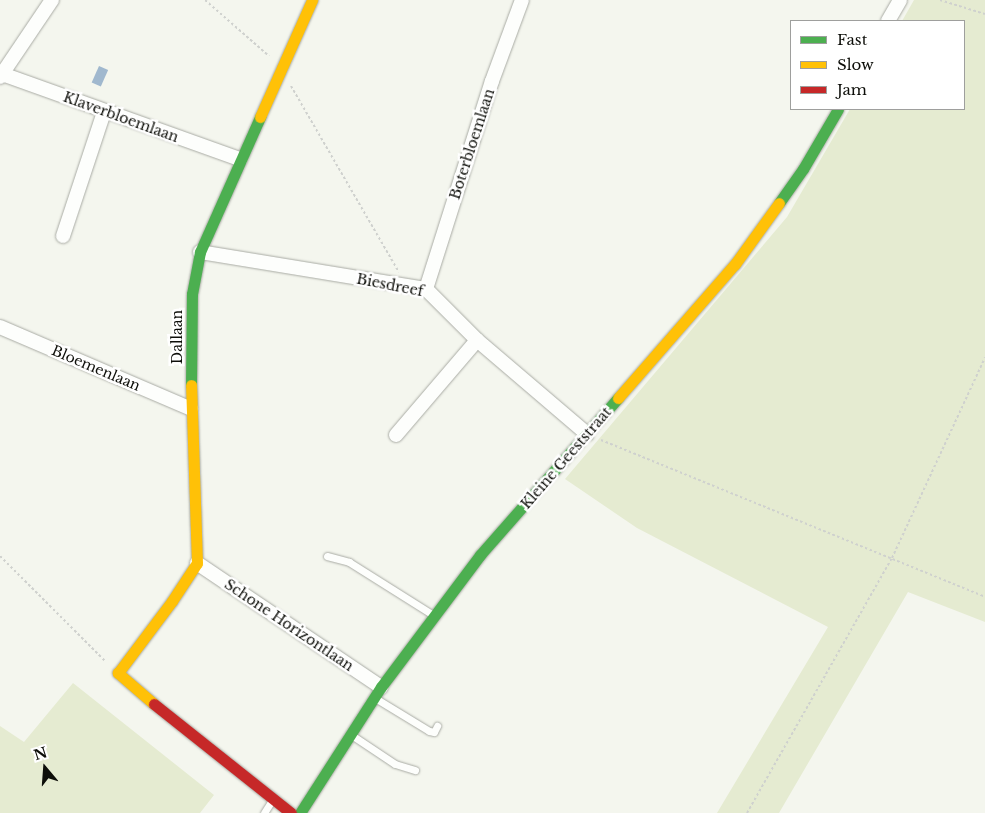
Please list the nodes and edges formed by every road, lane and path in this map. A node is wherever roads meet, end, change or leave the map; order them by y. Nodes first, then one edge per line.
1 (52, 0) edge
2 (205, 0) edge
3 (312, 0) edge
4 (522, 0) edge
5 (900, 0) edge
6 (940, 0) edge
7 (985, 14) edge
8 (889, 20) edge
9 (280, 67) junction
10 (1, 76) edge
11 (837, 110) edge
12 (104, 112) junction
13 (240, 159) junction
14 (63, 236) dead end
15 (200, 252) junction
16 (408, 287) junction
17 (426, 289) junction
18 (0, 326) edge
19 (477, 340) junction
20 (985, 358) edge
21 (191, 409) junction
22 (587, 434) junction
23 (396, 435) dead end
24 (0, 556) edge
25 (327, 556) dead end
26 (892, 558) junction
27 (198, 563) junction
28 (985, 597) edge
29 (434, 616) junction
30 (118, 673) junction
31 (378, 692) junction
32 (437, 726) dead end
33 (350, 734) junction
34 (415, 770) dead end
35 (273, 799) junction
36 (264, 813) edge
37 (291, 813) edge
38 (300, 813) edge
39 (747, 813) edge

1 - 10 street
2 - 9 path
3 - 9 street, Dallaan
4 - 17 street, Boterbloemlaan
5 - 8 street
6 - 7 path
9 - 13 street, Dallaan
9 - 16 path
10 - 12 street, Klaverbloemlaan
11 - 22 street, Kleine Geeststraat
12 - 13 street, Klaverbloemlaan
12 - 14 street
13 - 15 street, Dallaan
15 - 16 street, Biesdreef
15 - 21 street, Dallaan
16 - 17 street, Biesdreef
17 - 19 street, Biesdreef
18 - 21 street, Bloemenlaan
19 - 22 street, Biesdreef
19 - 23 street
20 - 26 path
21 - 27 street, Dallaan
22 - 26 path
22 - 29 street, Kleine Geeststraat
24 - 30 path
25 - 29 lane
26 - 28 path
26 - 39 path
27 - 30 street
27 - 31 street, Schone Horizontlaan
29 - 31 street, Kleine Geeststraat
30 - 35 street
31 - 32 lane
31 - 33 street, Kleine Geeststraat
33 - 34 lane
33 - 38 street, Kleine Geeststraat
35 - 36 lane
35 - 37 street

